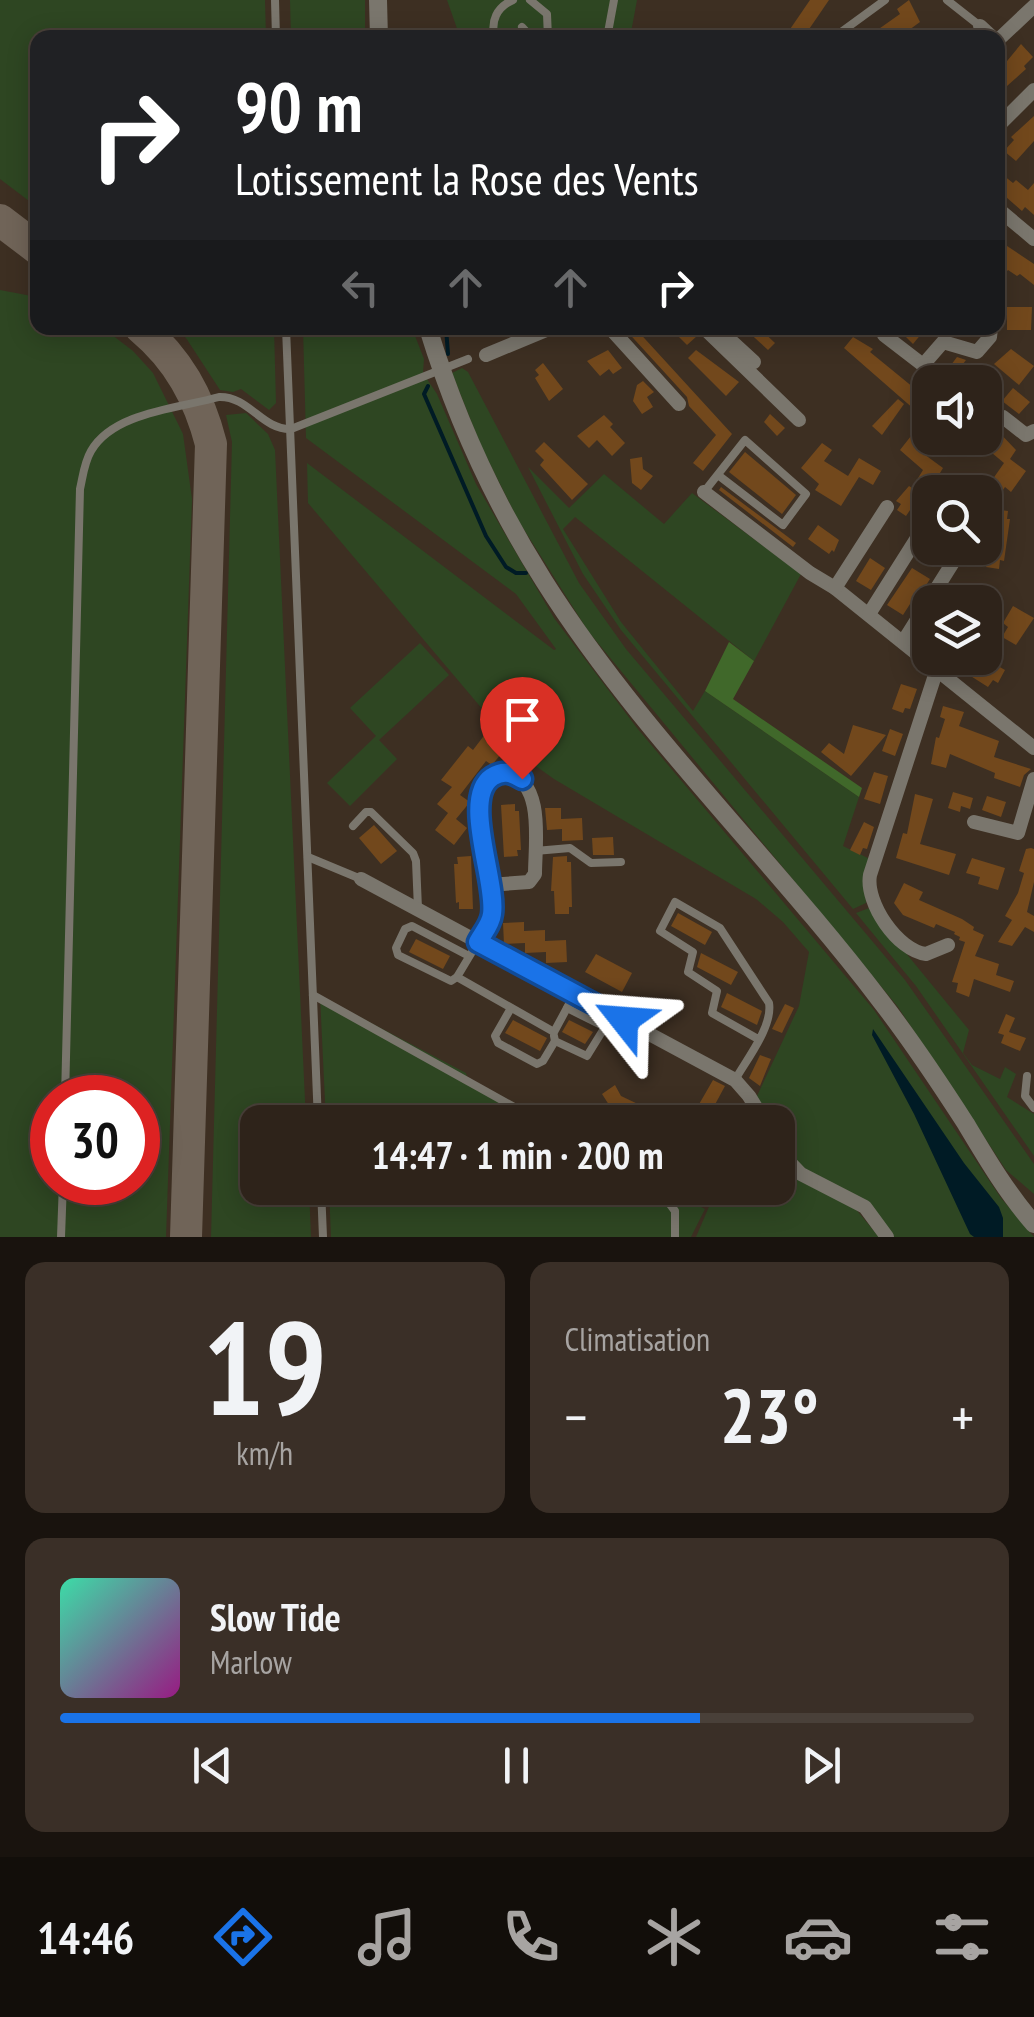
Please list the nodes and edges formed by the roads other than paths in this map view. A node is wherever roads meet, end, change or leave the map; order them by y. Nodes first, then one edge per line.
1 (274, 0) edge
2 (378, 0) edge
3 (513, 0) edge
4 (530, 0) edge
5 (614, 0) edge
6 (885, 0) edge
7 (947, 0) edge
8 (1034, 6) edge
9 (980, 26) joint
10 (522, 27) dead end
11 (276, 30) edge
12 (379, 30) edge
13 (495, 30) edge
14 (525, 30) edge
15 (548, 30) edge
16 (608, 30) edge
17 (845, 30) edge
18 (985, 30) edge
19 (1005, 31) edge
20 (1034, 90) edge
21 (1005, 119) edge
22 (1005, 215) edge
23 (1034, 239) edge
24 (286, 335) edge
25 (430, 335) edge
26 (534, 335) edge
27 (616, 335) edge
28 (711, 335) edge
29 (725, 335) edge
30 (884, 335) edge
31 (990, 335) edge
32 (486, 354) dead end
33 (468, 359) dead end
34 (754, 362) dead end
35 (442, 368) junction
36 (680, 404) dead end
37 (1003, 418) dead end
38 (798, 420) dead end
39 (291, 429) junction
40 (1034, 432) edge
41 (718, 474) junction
42 (704, 492) joint
43 (887, 507) dead end
44 (912, 545) edge
45 (951, 565) edge
46 (835, 588) junction
47 (869, 614) junction
48 (903, 642) junction
49 (912, 649) edge
50 (935, 675) edge
51 (944, 675) edge
52 (1034, 748) edge
53 (1034, 778) edge
54 (974, 822) dead end
55 (352, 826) dead end
56 (535, 851) junction
57 (308, 858) junction
58 (621, 862) dead end
59 (360, 879) joint
60 (490, 886) junction
61 (418, 910) junction
62 (478, 942) junction
63 (948, 945) dead end
64 (467, 956) junction
65 (457, 977) junction
66 (313, 994) junction
67 (575, 994) junction
68 (511, 1008) junction
69 (567, 1008) junction
70 (609, 1021) junction
71 (554, 1036) junction
72 (758, 1039) junction
73 (66, 1075) edge
74 (1027, 1076) dead end
75 (736, 1080) junction
76 (317, 1105) edge
77 (511, 1105) edge
78 (755, 1105) edge
79 (1034, 1108) edge
80 (993, 1168) junction
81 (795, 1170) edge
82 (1034, 1204) edge
83 (62, 1205) edge
84 (322, 1205) edge
85 (671, 1205) edge
86 (1034, 1224) edge
87 (61, 1237) edge
88 (323, 1237) edge
89 (675, 1237) edge
90 (887, 1237) edge

1 - 11 lane
2 - 12 street
3 - 13 lane
4 - 15 lane
5 - 16 lane
6 - 17 lane
7 - 9 lane
8 - 19 street
9 - 18 street
10 - 14 lane
20 - 21 street
22 - 23 street
24 - 39 lane
25 - 35 street
26 - 32 street
27 - 36 street
28 - 38 street
29 - 34 street
30 - 31 street
33 - 35 lane
35 - 39 lane
35 - 80 street
37 - 40 street
39 - 57 lane
39 - 73 lane
41 - 41 lane
41 - 42 lane
42 - 46 street
43 - 46 street
44 - 47 street
45 - 48 street
46 - 47 street
47 - 48 street
48 - 49 street
50 - 63 street
51 - 52 street
53 - 54 street
55 - 61 lane
56 - 58 lane
56 - 60 street
56 - 60 street
57 - 59 lane
57 - 66 lane
59 - 61 street
60 - 62 street
61 - 62 street
62 - 64 lane
62 - 67 street
64 - 65 lane
64 - 65 lane
65 - 68 lane
66 - 76 lane
66 - 77 lane
67 - 69 lane
67 - 70 street
68 - 71 lane
68 - 71 lane
69 - 70 lane
69 - 71 lane
70 - 71 lane
70 - 75 street
72 - 72 lane
72 - 75 lane
74 - 79 lane
75 - 78 street
80 - 82 street
80 - 86 street
81 - 90 street
83 - 87 lane
84 - 88 lane
85 - 89 lane

